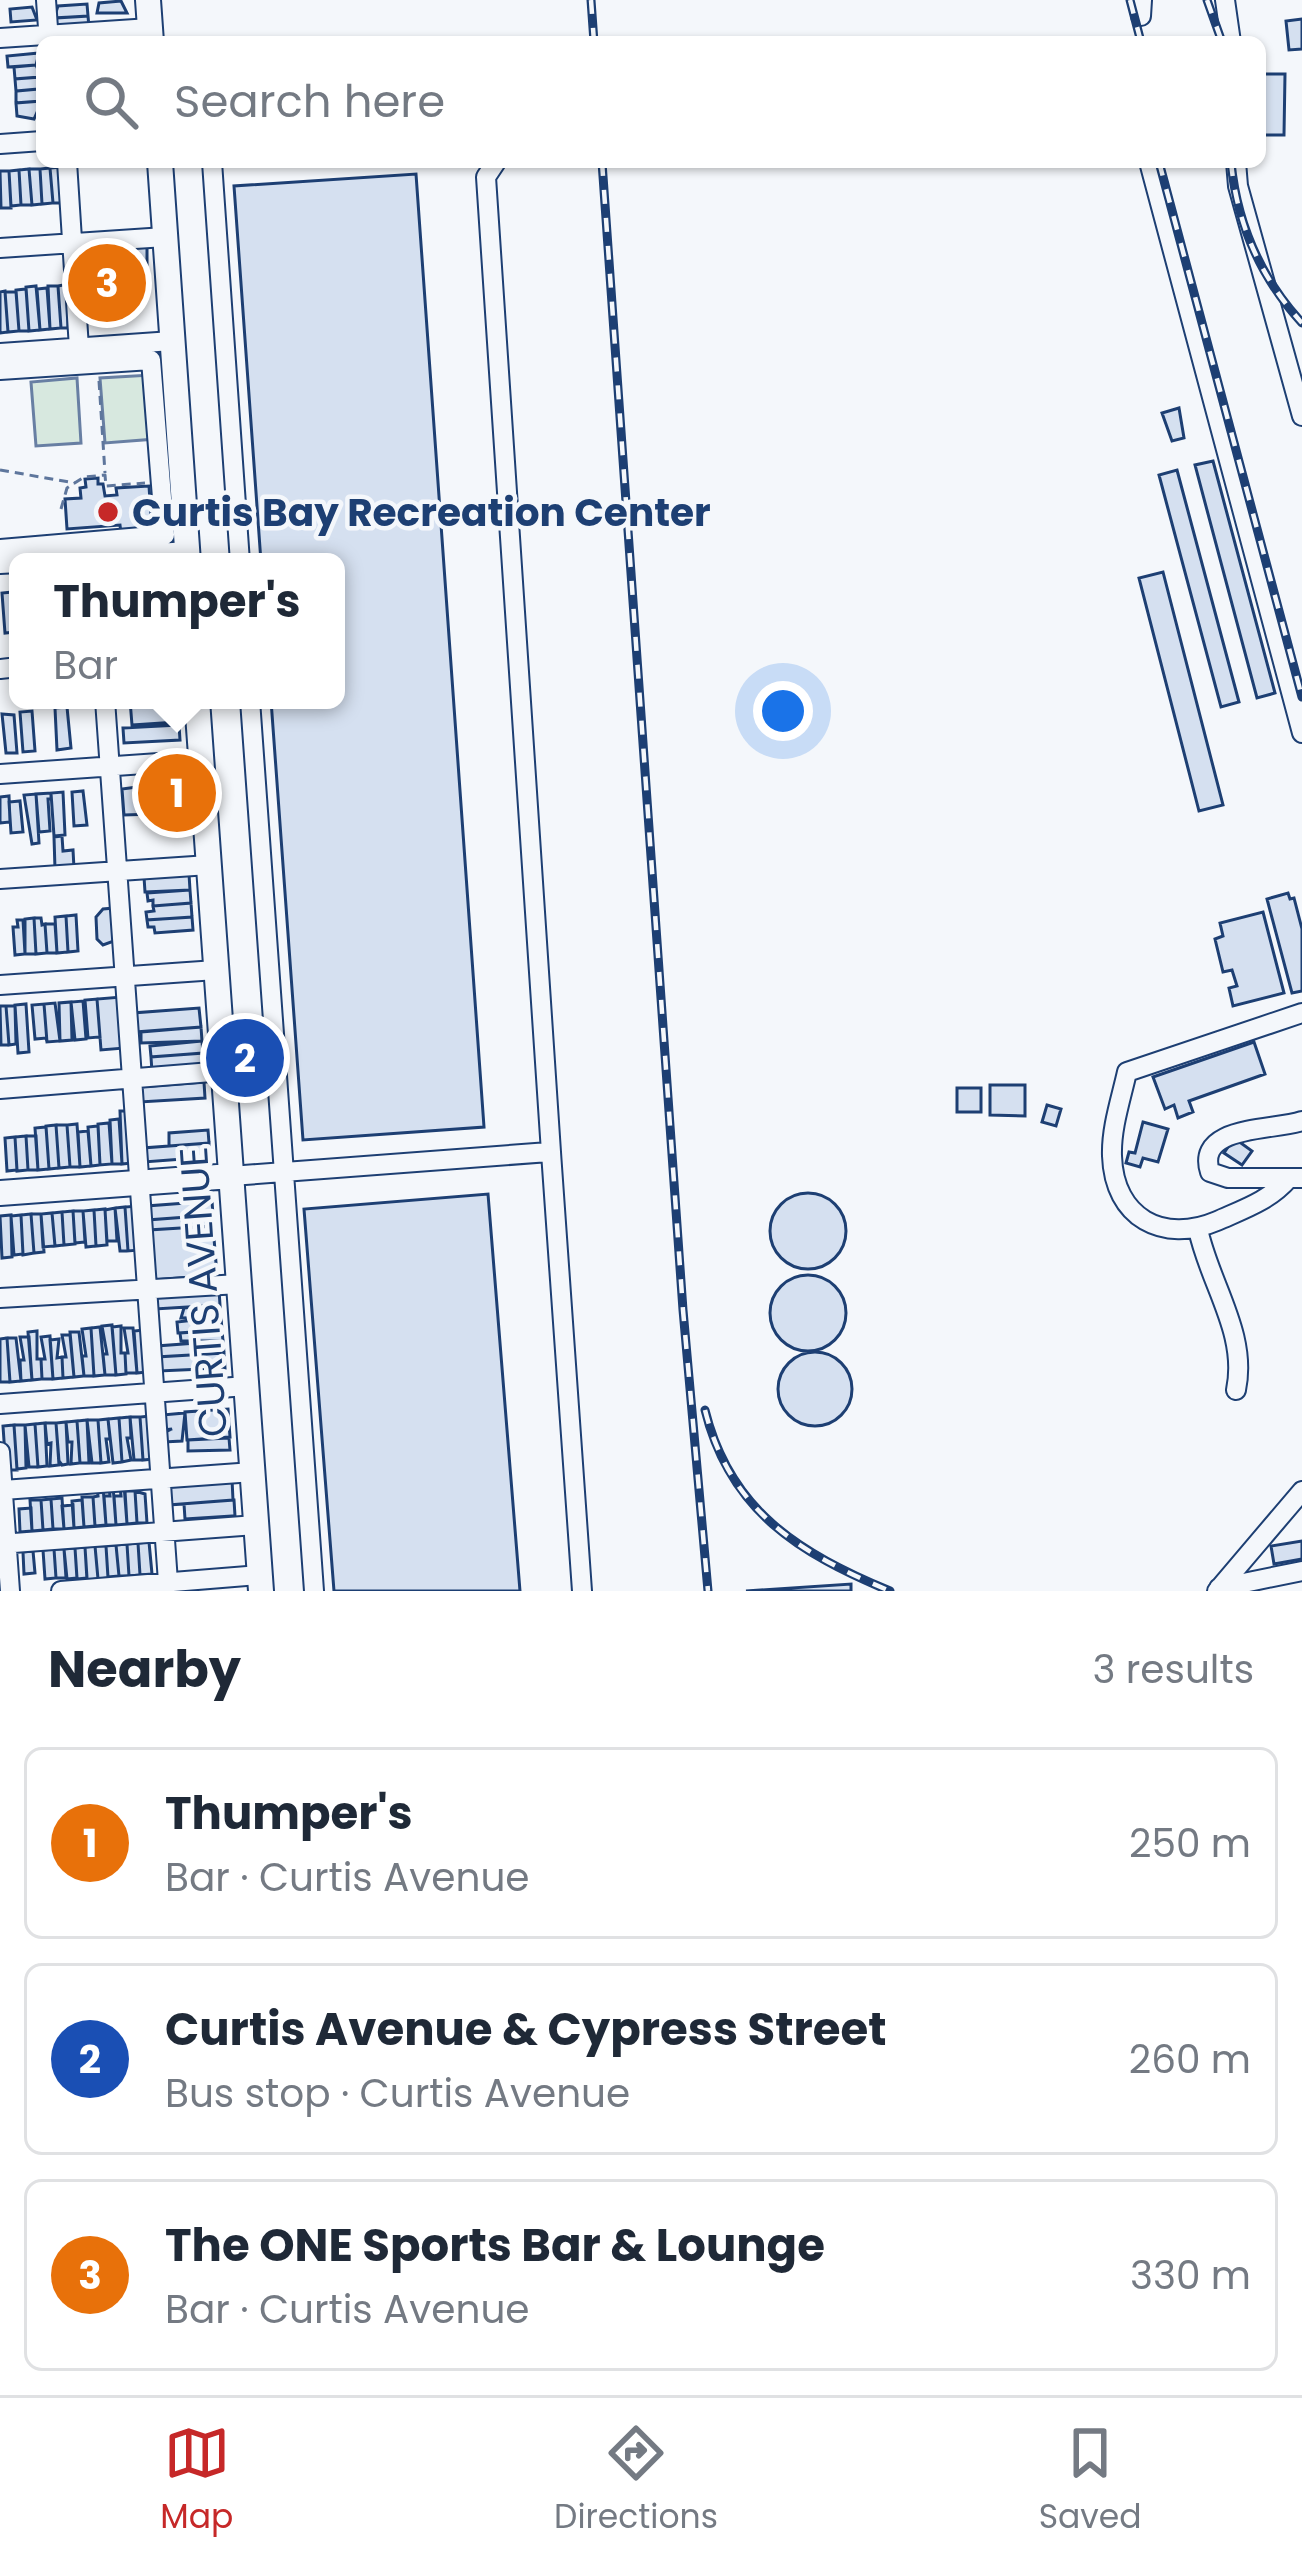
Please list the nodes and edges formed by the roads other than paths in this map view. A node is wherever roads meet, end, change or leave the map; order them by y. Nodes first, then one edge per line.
1 (46, 0) edge
2 (148, 0) edge
3 (1225, 0) edge
4 (151, 35) edge
5 (49, 36) edge
6 (1230, 36) edge
7 (0, 38) edge
8 (36, 39) edge
9 (36, 141) edge
10 (0, 144) edge
11 (67, 168) edge
12 (160, 168) edge
13 (212, 168) edge
14 (1151, 168) edge
15 (1236, 168) edge
16 (491, 170) edge
17 (165, 237) junction
18 (72, 243) junction
19 (0, 248) edge
20 (172, 341) junction
21 (79, 348) junction
22 (0, 353) edge
23 (0, 370) edge
24 (1302, 416) edge
25 (0, 549) edge
26 (188, 553) edge
27 (239, 553) edge
28 (106, 709) edge
29 (198, 709) edge
30 (251, 709) edge
31 (1302, 734) edge
32 (202, 760) junction
33 (109, 767) junction
34 (0, 774) edge
35 (209, 865) junction
36 (117, 871) junction
37 (0, 879) edge
38 (216, 970) junction
39 (124, 976) junction
40 (0, 985) edge
41 (1302, 1013) edge
42 (224, 1071) junction
43 (132, 1079) junction
44 (0, 1089) edge
45 (1302, 1121) edge
46 (549, 1152) junction
47 (284, 1172) junction
48 (231, 1176) junction
49 (1295, 1178) edge
50 (139, 1183) junction
51 (0, 1193) edge
52 (1198, 1229) junction
53 (239, 1284) junction
54 (147, 1289) junction
55 (0, 1298) edge
56 (247, 1386) junction
57 (1236, 1390) dead end
58 (154, 1393) junction
59 (0, 1404) edge
60 (0, 1452) edge
61 (253, 1472) junction
62 (160, 1479) junction
63 (3, 1490) edge
64 (1302, 1491) edge
65 (256, 1525) junction
66 (164, 1532) junction
67 (3, 1544) edge
68 (1302, 1571) edge
69 (168, 1582) junction
70 (261, 1583) edge
71 (1218, 1590) edge
72 (10, 1591) edge
73 (62, 1591) edge
74 (314, 1591) edge
75 (583, 1591) edge

1 - 5 street
2 - 4 main road
3 - 6 street
7 - 8 street
9 - 10 street
11 - 18 street
12 - 17 main road
13 - 27 street
14 - 31 street
15 - 24 street
16 - 46 street
17 - 18 street
17 - 20 main road
18 - 19 street
18 - 21 street
20 - 21 street
20 - 26 main road
21 - 22 street
23 - 25 street
28 - 33 street
29 - 32 main road, CURTIS AVENUE
30 - 47 street
32 - 33 street
32 - 35 main road, CURTIS AVENUE
33 - 34 street
33 - 36 street
35 - 36 street
35 - 38 main road, CURTIS AVENUE
36 - 37 street
36 - 39 street
38 - 39 street
38 - 42 main road, CURTIS AVENUE
39 - 40 street
39 - 43 street
41 - 52 street
42 - 43 street
42 - 48 main road, CURTIS AVENUE
43 - 44 street
43 - 50 street
45 - 49 street
46 - 47 street
46 - 75 street
47 - 48 street
47 - 74 street
48 - 50 main road
48 - 53 main road, CURTIS AVENUE
49 - 52 street
50 - 51 main road
50 - 54 street
52 - 57 street
53 - 54 street
53 - 56 main road, CURTIS AVENUE
54 - 55 street
54 - 58 street
56 - 58 street
56 - 61 main road, CURTIS AVENUE
58 - 59 street
58 - 62 street
60 - 63 street
61 - 62 street
61 - 65 main road, CURTIS AVENUE
62 - 63 street
62 - 66 street
63 - 67 street
64 - 71 street
65 - 66 street
65 - 70 main road, CURTIS AVENUE
66 - 67 street
66 - 69 street
67 - 72 street
68 - 71 street
69 - 70 street
69 - 73 street

